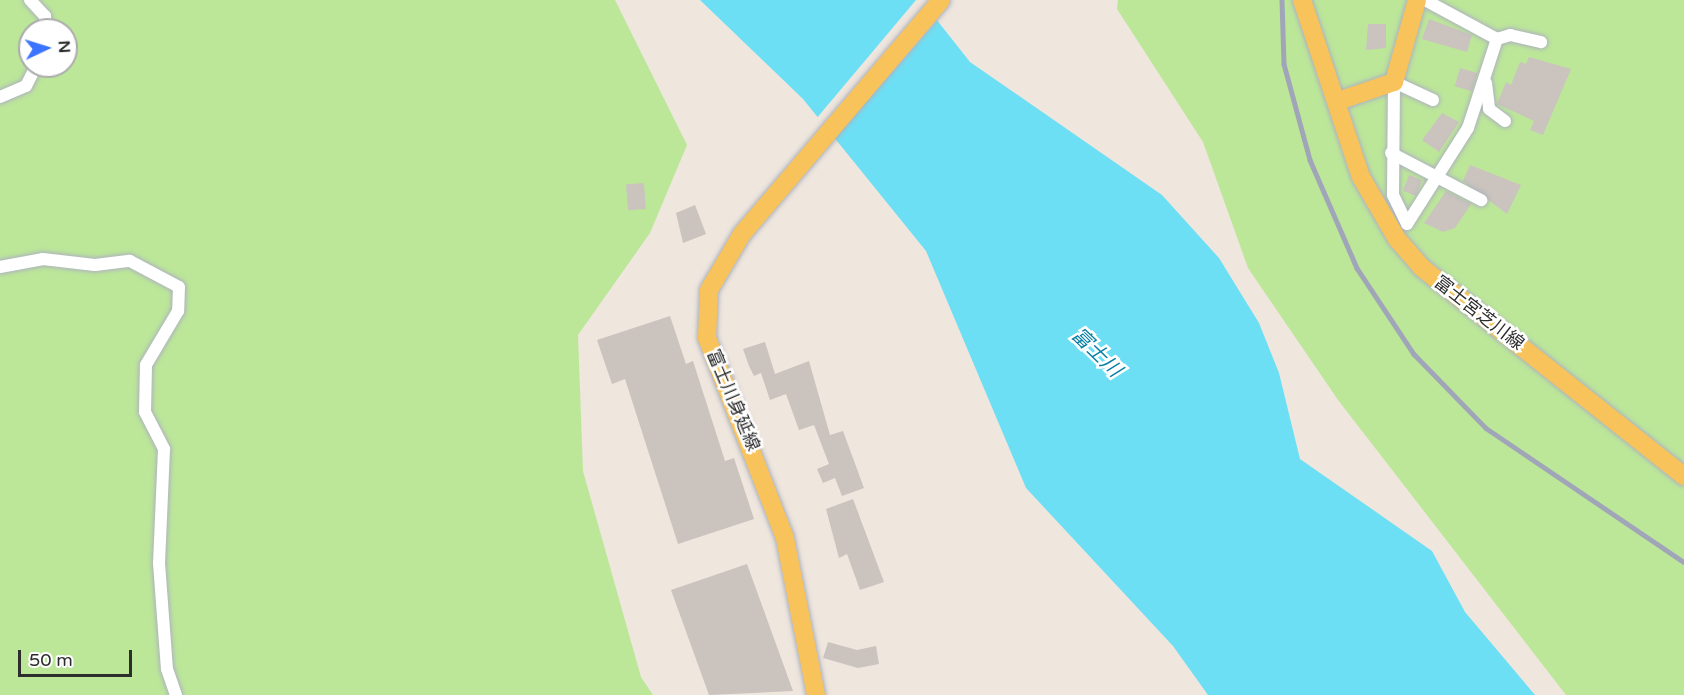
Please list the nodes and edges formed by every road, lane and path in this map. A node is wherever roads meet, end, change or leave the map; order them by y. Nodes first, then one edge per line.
1 (30, 0) edge
2 (941, 0) edge
3 (1417, 0) edge
4 (1425, 0) edge
5 (1303, 1) edge
6 (45, 18) edge
7 (1497, 39) junction
8 (1541, 42) dead end
9 (30, 78) edge
10 (1485, 79) junction
11 (1394, 82) junction
12 (0, 97) edge
13 (1433, 100) dead end
14 (1338, 101) junction
15 (1505, 121) dead end
16 (1391, 153) junction
17 (1438, 174) junction
18 (1481, 200) dead end
19 (0, 267) edge
20 (1684, 476) edge
21 (176, 695) edge
22 (816, 695) edge

1 - 6 street
2 - 22 main road, 富士川身延線
3 - 11 main road
4 - 7 street
5 - 14 main road, 富士宮芝川線
7 - 8 street
7 - 10 street
9 - 12 street
10 - 15 street
10 - 17 street
11 - 13 street
11 - 14 main road
11 - 16 street
14 - 20 main road, 富士宮芝川線
16 - 17 street
16 - 17 street
17 - 18 street
19 - 21 street

